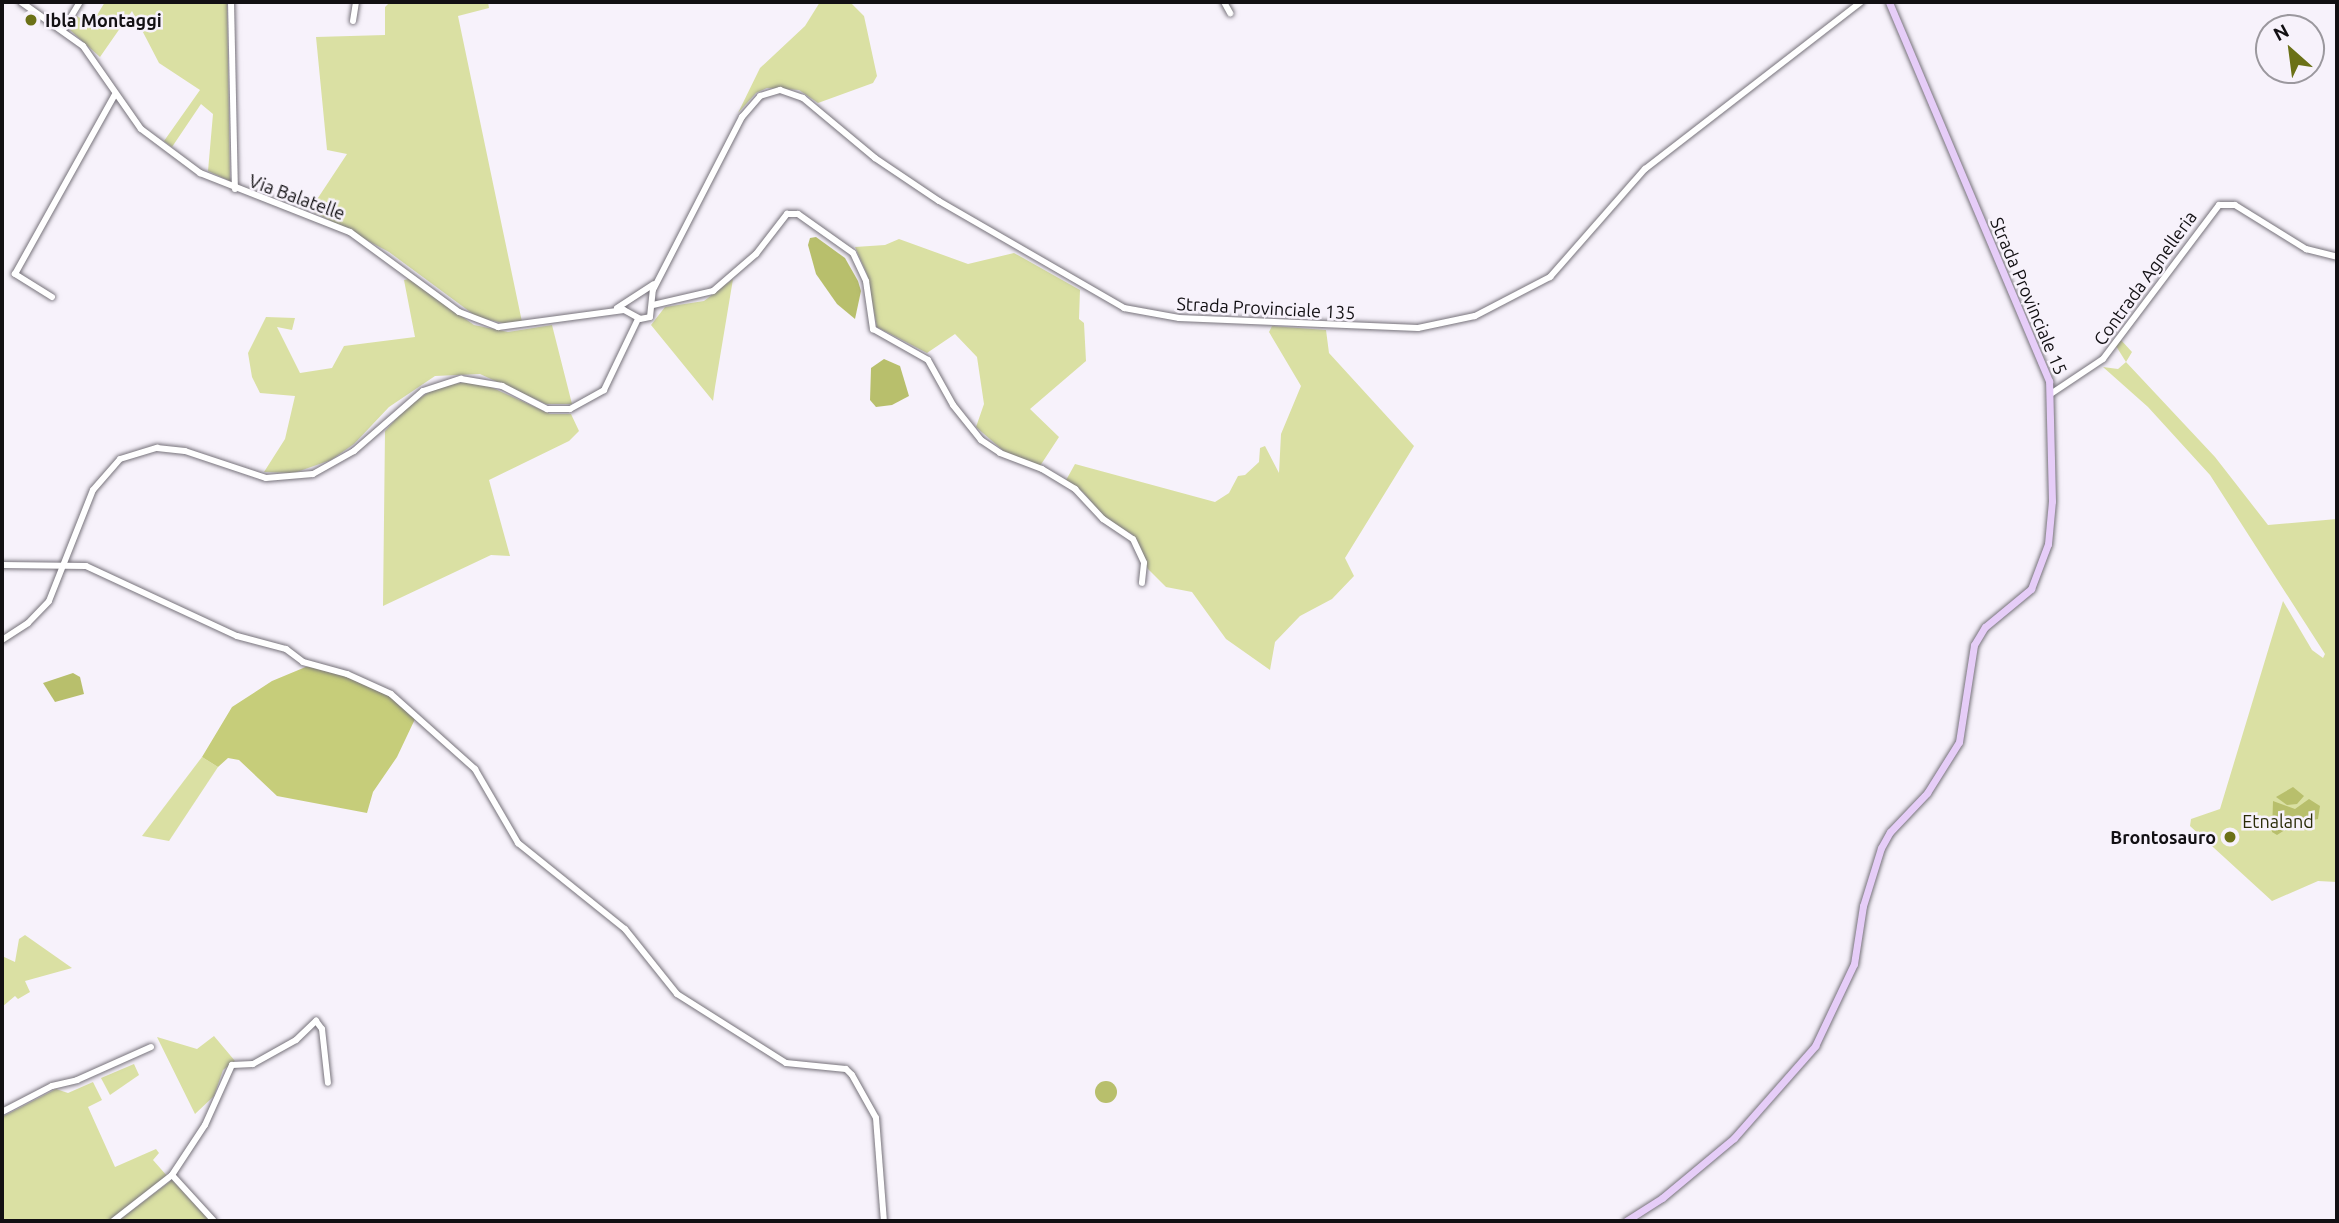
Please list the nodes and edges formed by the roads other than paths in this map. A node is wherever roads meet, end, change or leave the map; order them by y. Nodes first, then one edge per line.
1 (80, 2) edge
2 (231, 2) edge
3 (356, 2) edge
4 (1224, 2) edge
5 (1861, 2) edge
6 (1889, 2) edge
7 (24, 3) edge
8 (1230, 13) dead end
9 (353, 21) dead end
10 (63, 30) junction
11 (115, 94) junction
12 (235, 189) junction
13 (2337, 257) edge
14 (658, 280) junction
15 (52, 297) dead end
16 (637, 299) junction
17 (652, 303) junction
18 (608, 311) junction
19 (635, 316) junction
20 (2052, 393) junction
21 (68, 563) junction
22 (2, 565) edge
23 (1142, 583) dead end
24 (2, 639) edge
25 (151, 1047) dead end
26 (328, 1083) dead end
27 (2, 1112) edge
28 (172, 1175) junction
29 (113, 1221) edge
30 (214, 1221) edge
31 (884, 1221) edge
32 (1626, 1221) edge

1 - 10 street
2 - 12 street
3 - 9 street
4 - 8 street
5 - 14 street, Strada Provinciale 135
6 - 20 main road, Strada Provinciale 15
7 - 10 street, Via Balatelle
10 - 11 street, Via Balatelle
11 - 12 street, Via Balatelle
11 - 15 street
12 - 18 street, Via Balatelle
13 - 20 street, Contrada Agnelleria
14 - 16 street
14 - 17 street
16 - 17 street
16 - 18 street
16 - 19 street
17 - 19 street
17 - 23 street
18 - 19 street
19 - 21 street
20 - 32 main road, Strada Provinciale 15
21 - 22 street
21 - 24 street
21 - 31 street
25 - 27 street
26 - 28 street
28 - 29 street
28 - 30 street

